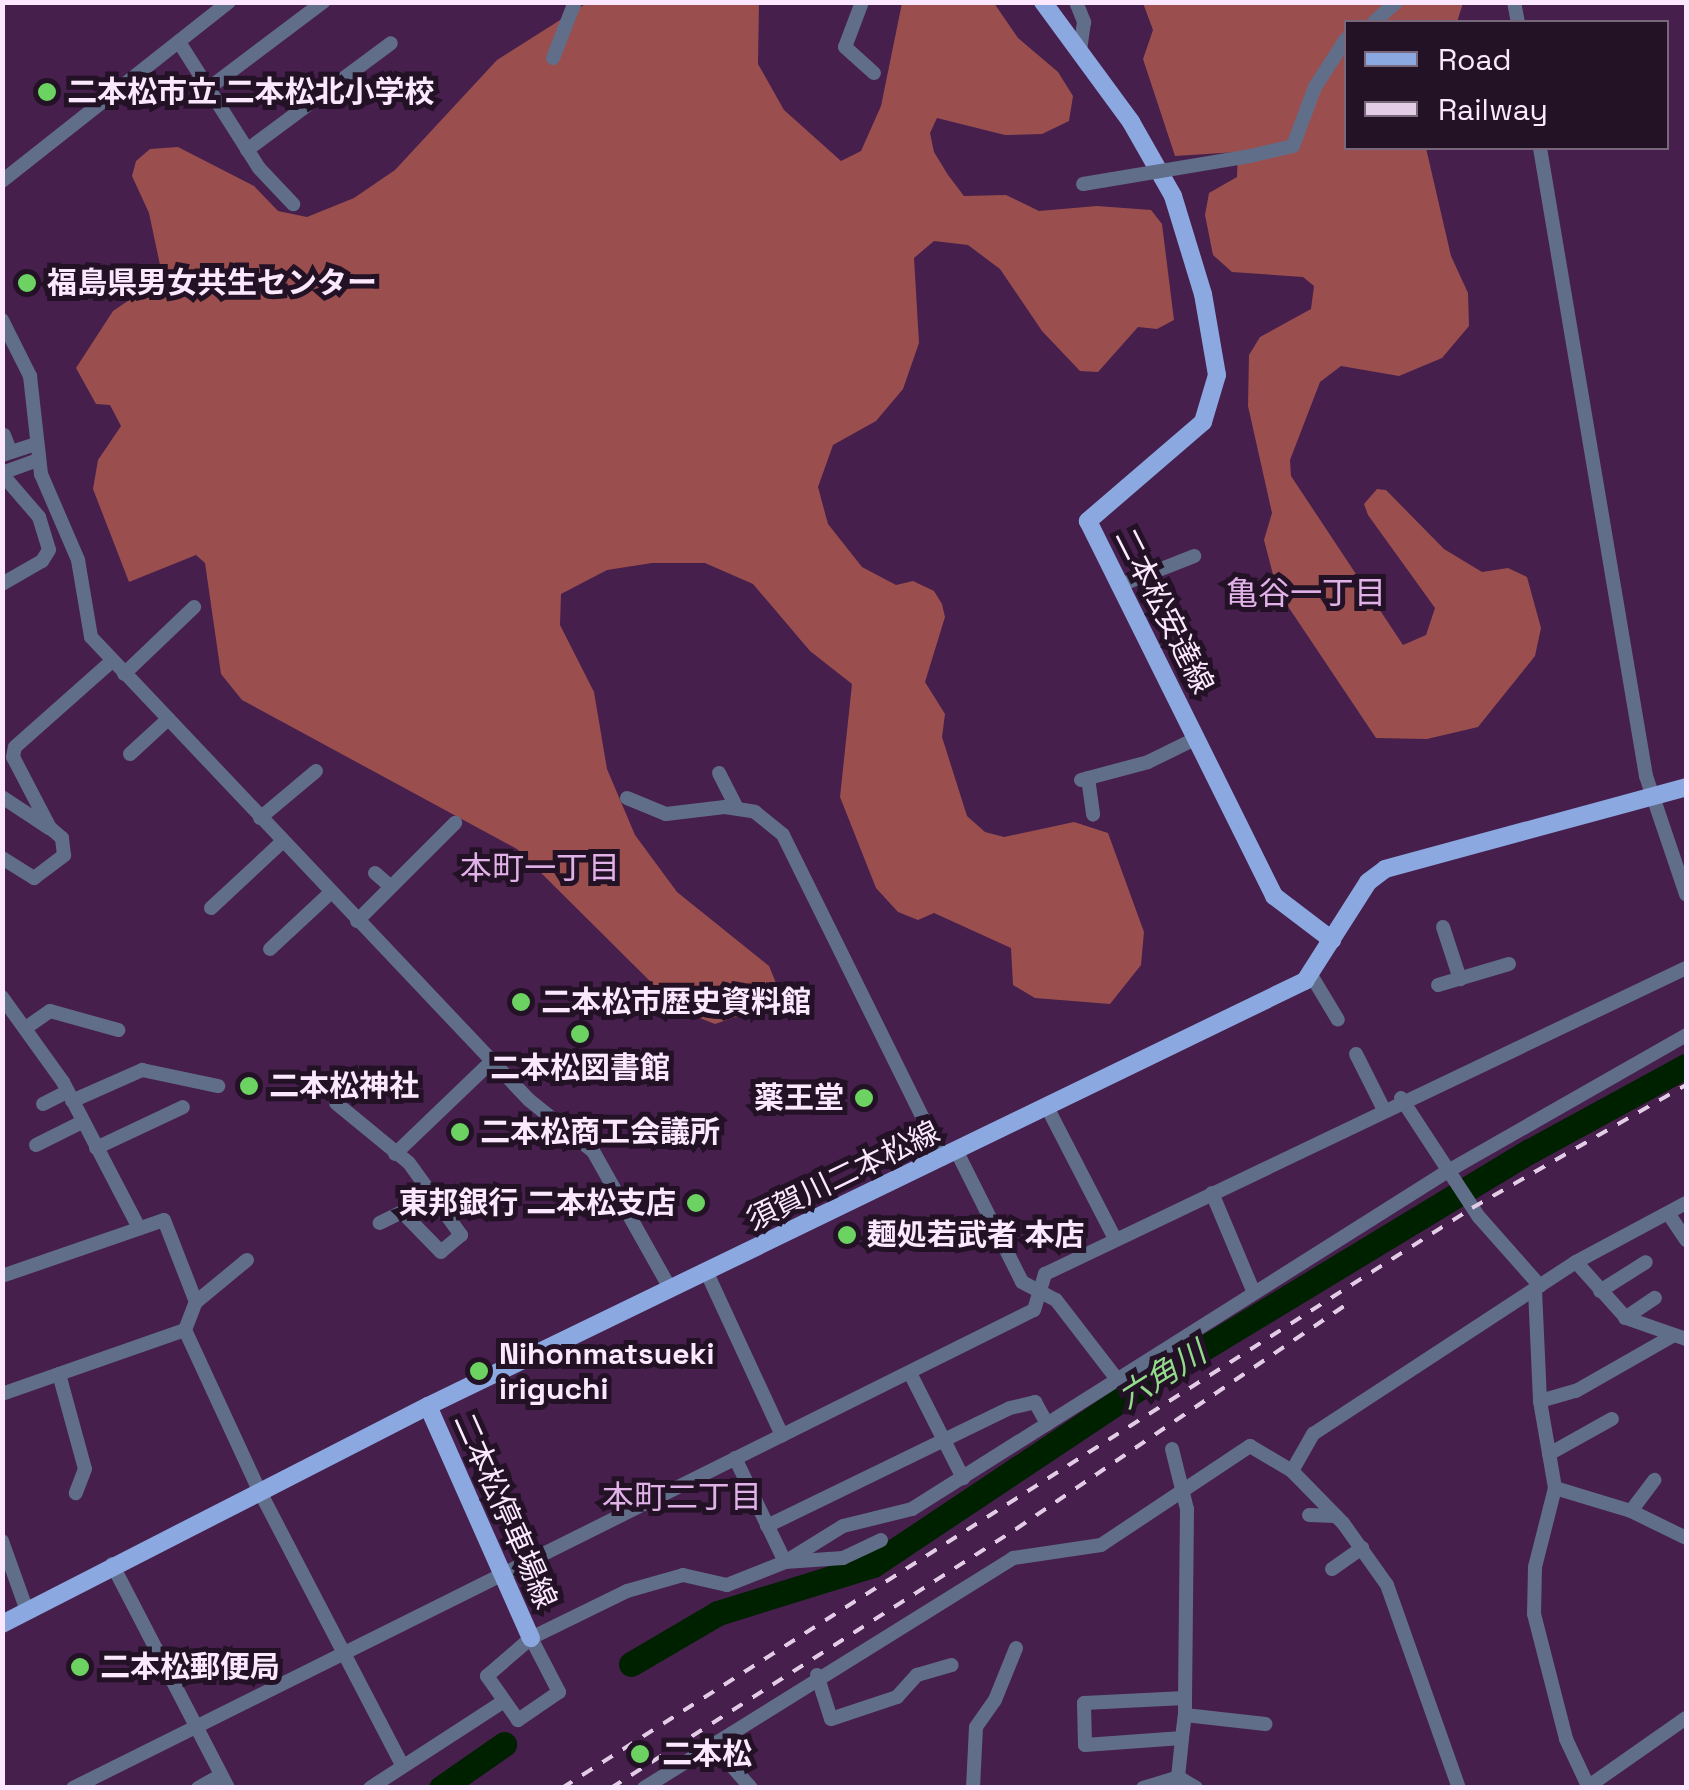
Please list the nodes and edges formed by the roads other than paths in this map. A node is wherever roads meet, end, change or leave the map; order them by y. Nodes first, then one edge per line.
1 (229, 2) edge
2 (575, 2) edge
3 (862, 2) edge
4 (1043, 2) edge
5 (1076, 2) edge
6 (1396, 2) edge
7 (319, 4) edge
8 (1376, 20) edge
9 (179, 42) junction
10 (1344, 42) edge
11 (391, 43) dead end
12 (1080, 52) junction
13 (553, 58) dead end
14 (874, 73) dead end
15 (209, 88) junction
16 (247, 150) junction
17 (1540, 150) edge
18 (2, 181) edge
19 (1083, 184) dead end
20 (293, 204) dead end
21 (2, 320) edge
22 (4, 436) edge
23 (37, 452) junction
24 (6, 453) edge
25 (2, 473) edge
26 (1194, 556) dead end
27 (2, 584) edge
28 (1118, 586) junction
29 (194, 607) dead end
30 (112, 661) junction
31 (124, 674) junction
32 (168, 720) junction
33 (1198, 738) junction
34 (130, 754) dead end
35 (316, 772) dead end
36 (719, 773) dead end
37 (1686, 788) edge
38 (1654, 796) junction
39 (2, 797) edge
40 (627, 798) dead end
41 (737, 808) junction
42 (1093, 815) dead end
43 (260, 818) junction
44 (455, 822) dead end
45 (50, 828) junction
46 (282, 842) junction
47 (2, 858) edge
48 (375, 873) dead end
49 (391, 887) junction
50 (329, 894) junction
51 (1686, 894) edge
52 (211, 908) dead end
53 (357, 921) junction
54 (1443, 927) dead end
55 (1332, 940) junction
56 (270, 949) dead end
57 (1508, 964) dead end
58 (1686, 968) edge
59 (1311, 976) junction
60 (1460, 979) junction
61 (1438, 985) dead end
62 (2, 997) edge
63 (1338, 1020) dead end
64 (27, 1027) junction
65 (118, 1030) dead end
66 (1686, 1035) edge
67 (1356, 1054) dead end
68 (493, 1060) junction
69 (218, 1086) dead end
70 (70, 1096) junction
71 (1402, 1098) junction
72 (336, 1103) dead end
73 (44, 1104) dead end
74 (184, 1107) dead end
75 (1047, 1108) junction
76 (1383, 1108) junction
77 (82, 1122) junction
78 (36, 1145) dead end
79 (96, 1148) junction
80 (395, 1154) junction
81 (950, 1155) junction
82 (1448, 1171) junction
83 (1212, 1193) junction
84 (1686, 1203) edge
85 (1670, 1216) junction
86 (379, 1223) dead end
87 (139, 1228) junction
88 (1114, 1239) junction
89 (1686, 1240) edge
90 (247, 1260) dead end
91 (1576, 1262) junction
92 (1646, 1262) dead end
93 (706, 1273) junction
94 (2, 1276) edge
95 (1537, 1288) junction
96 (671, 1290) junction
97 (1600, 1291) junction
98 (1040, 1292) junction
99 (1254, 1293) junction
100 (1655, 1298) dead end
101 (196, 1302) junction
102 (1625, 1318) junction
103 (185, 1330) junction
104 (1680, 1337) edge
105 (910, 1372) junction
106 (59, 1374) junction
107 (1116, 1378) junction
108 (2, 1394) edge
109 (1540, 1400) junction
110 (428, 1406) junction
111 (1612, 1419) dead end
112 (1047, 1424) junction
113 (782, 1435) junction
114 (944, 1440) junction
115 (1172, 1449) dead end
116 (1549, 1454) junction
117 (735, 1458) junction
118 (1292, 1471) junction
119 (963, 1478) junction
120 (1654, 1480) dead end
121 (1185, 1487) junction
122 (1554, 1488) junction
123 (259, 1490) junction
124 (76, 1492) dead end
125 (1631, 1511) junction
126 (1308, 1515) dead end
127 (1336, 1516) junction
128 (768, 1526) junction
129 (1686, 1538) edge
130 (881, 1540) dead end
131 (2, 1541) edge
132 (1362, 1548) junction
133 (785, 1562) junction
134 (112, 1564) junction
135 (1332, 1569) dead end
136 (503, 1573) junction
137 (28, 1611) junction
138 (2, 1624) edge
139 (531, 1638) junction
140 (1016, 1648) dead end
141 (342, 1649) junction
142 (952, 1665) dead end
143 (817, 1675) junction
144 (1185, 1698) junction
145 (501, 1703) junction
146 (1185, 1715) junction
147 (1686, 1718) edge
148 (1265, 1724) dead end
149 (194, 1729) junction
150 (1182, 1738) junction
151 (710, 1741) junction
152 (401, 1762) junction
153 (1178, 1777) junction
154 (225, 1781) edge
155 (1588, 1787) edge
156 (73, 1788) edge
157 (198, 1788) edge
158 (370, 1788) edge
159 (644, 1788) edge
160 (751, 1788) edge
161 (973, 1788) edge
162 (1142, 1788) edge
163 (1196, 1788) edge
164 (1459, 1788) edge

1 - 9 street
2 - 13 street
3 - 14 street
4 - 12 main road, 二本松安達線
5 - 12 street
6 - 8 street
7 - 15 street
9 - 15 street
9 - 18 street
10 - 19 street, bridge
11 - 16 street
12 - 28 main road, 二本松安達線
15 - 16 street
16 - 20 street
17 - 38 street
21 - 23 street
22 - 24 street
23 - 24 street
23 - 25 street
23 - 30 street
25 - 27 street
26 - 28 street
28 - 33 main road, 二本松安達線
29 - 31 street
30 - 31 street
30 - 45 street
31 - 32 street
32 - 34 street
32 - 43 street
33 - 42 street
33 - 55 main road, 二本松安達線
35 - 43 street
36 - 41 street
37 - 38 main road
38 - 51 street
38 - 55 main road
39 - 45 street
40 - 41 street
41 - 81 street
43 - 46 street
44 - 49 street
45 - 47 street
46 - 50 street
46 - 52 street
48 - 49 street
49 - 53 street
50 - 53 street
50 - 56 street
53 - 68 street
54 - 60 street
55 - 59 main road
57 - 60 street
58 - 71 street
59 - 63 street
59 - 75 main road, 須賀川二本松線
60 - 61 street
62 - 64 street
64 - 65 street
64 - 70 street
66 - 82 street
67 - 76 street
68 - 80 street
68 - 96 street
69 - 70 street
70 - 73 street
70 - 77 street
71 - 76 street
71 - 82 street
72 - 80 street
74 - 79 street
75 - 81 main road, 須賀川二本松線
75 - 88 street
76 - 83 street
77 - 78 street
77 - 79 street
79 - 87 street
80 - 86 street
81 - 93 main road, 須賀川二本松線
81 - 98 street
82 - 95 street
82 - 99 street
83 - 88 street
83 - 99 street
84 - 85 street
85 - 89 street
85 - 91 street
87 - 94 street
87 - 101 street
88 - 98 street
90 - 101 street
91 - 95 street
91 - 97 street
92 - 97 street
93 - 96 main road, 須賀川二本松線
93 - 113 street
95 - 109 street
95 - 118 street
96 - 110 main road, 須賀川二本松線
97 - 102 street
98 - 105 street
98 - 107 street
99 - 107 street
100 - 102 street
101 - 103 street
102 - 104 street
103 - 106 street
103 - 123 street
104 - 109 street
105 - 113 street
105 - 114 street
106 - 108 street
106 - 124 street
107 - 112 street
109 - 116 street
110 - 123 main road, 須賀川二本松線
110 - 136 main road, 二本松停車場線
111 - 116 street
112 - 114 street
112 - 119 street
113 - 117 street
114 - 119 street
114 - 128 street
115 - 121 street
116 - 122 street
117 - 128 street
117 - 136 street
118 - 121 street
118 - 127 street
119 - 133 street
120 - 125 street
121 - 143 street
121 - 144 street
122 - 125 street
122 - 155 street
123 - 134 main road, 須賀川二本松線
123 - 141 street
125 - 129 street
126 - 127 street
127 - 132 street
128 - 133 street
130 - 133 street
131 - 137 street
132 - 135 street
132 - 164 street
133 - 139 street
134 - 137 main road, 須賀川二本松線
134 - 149 street
136 - 139 main road, 二本松停車場線
136 - 141 street
137 - 138 main road, 須賀川二本松線
139 - 145 street
139 - 145 street
140 - 161 street
141 - 149 street
141 - 152 street
142 - 143 street
143 - 151 street
144 - 146 street
144 - 150 street
145 - 152 street
146 - 148 street
146 - 150 street
147 - 155 street
149 - 154 street
149 - 156 street
150 - 153 street
151 - 159 street
151 - 160 street
152 - 158 street
153 - 162 street
153 - 163 street
154 - 157 street

